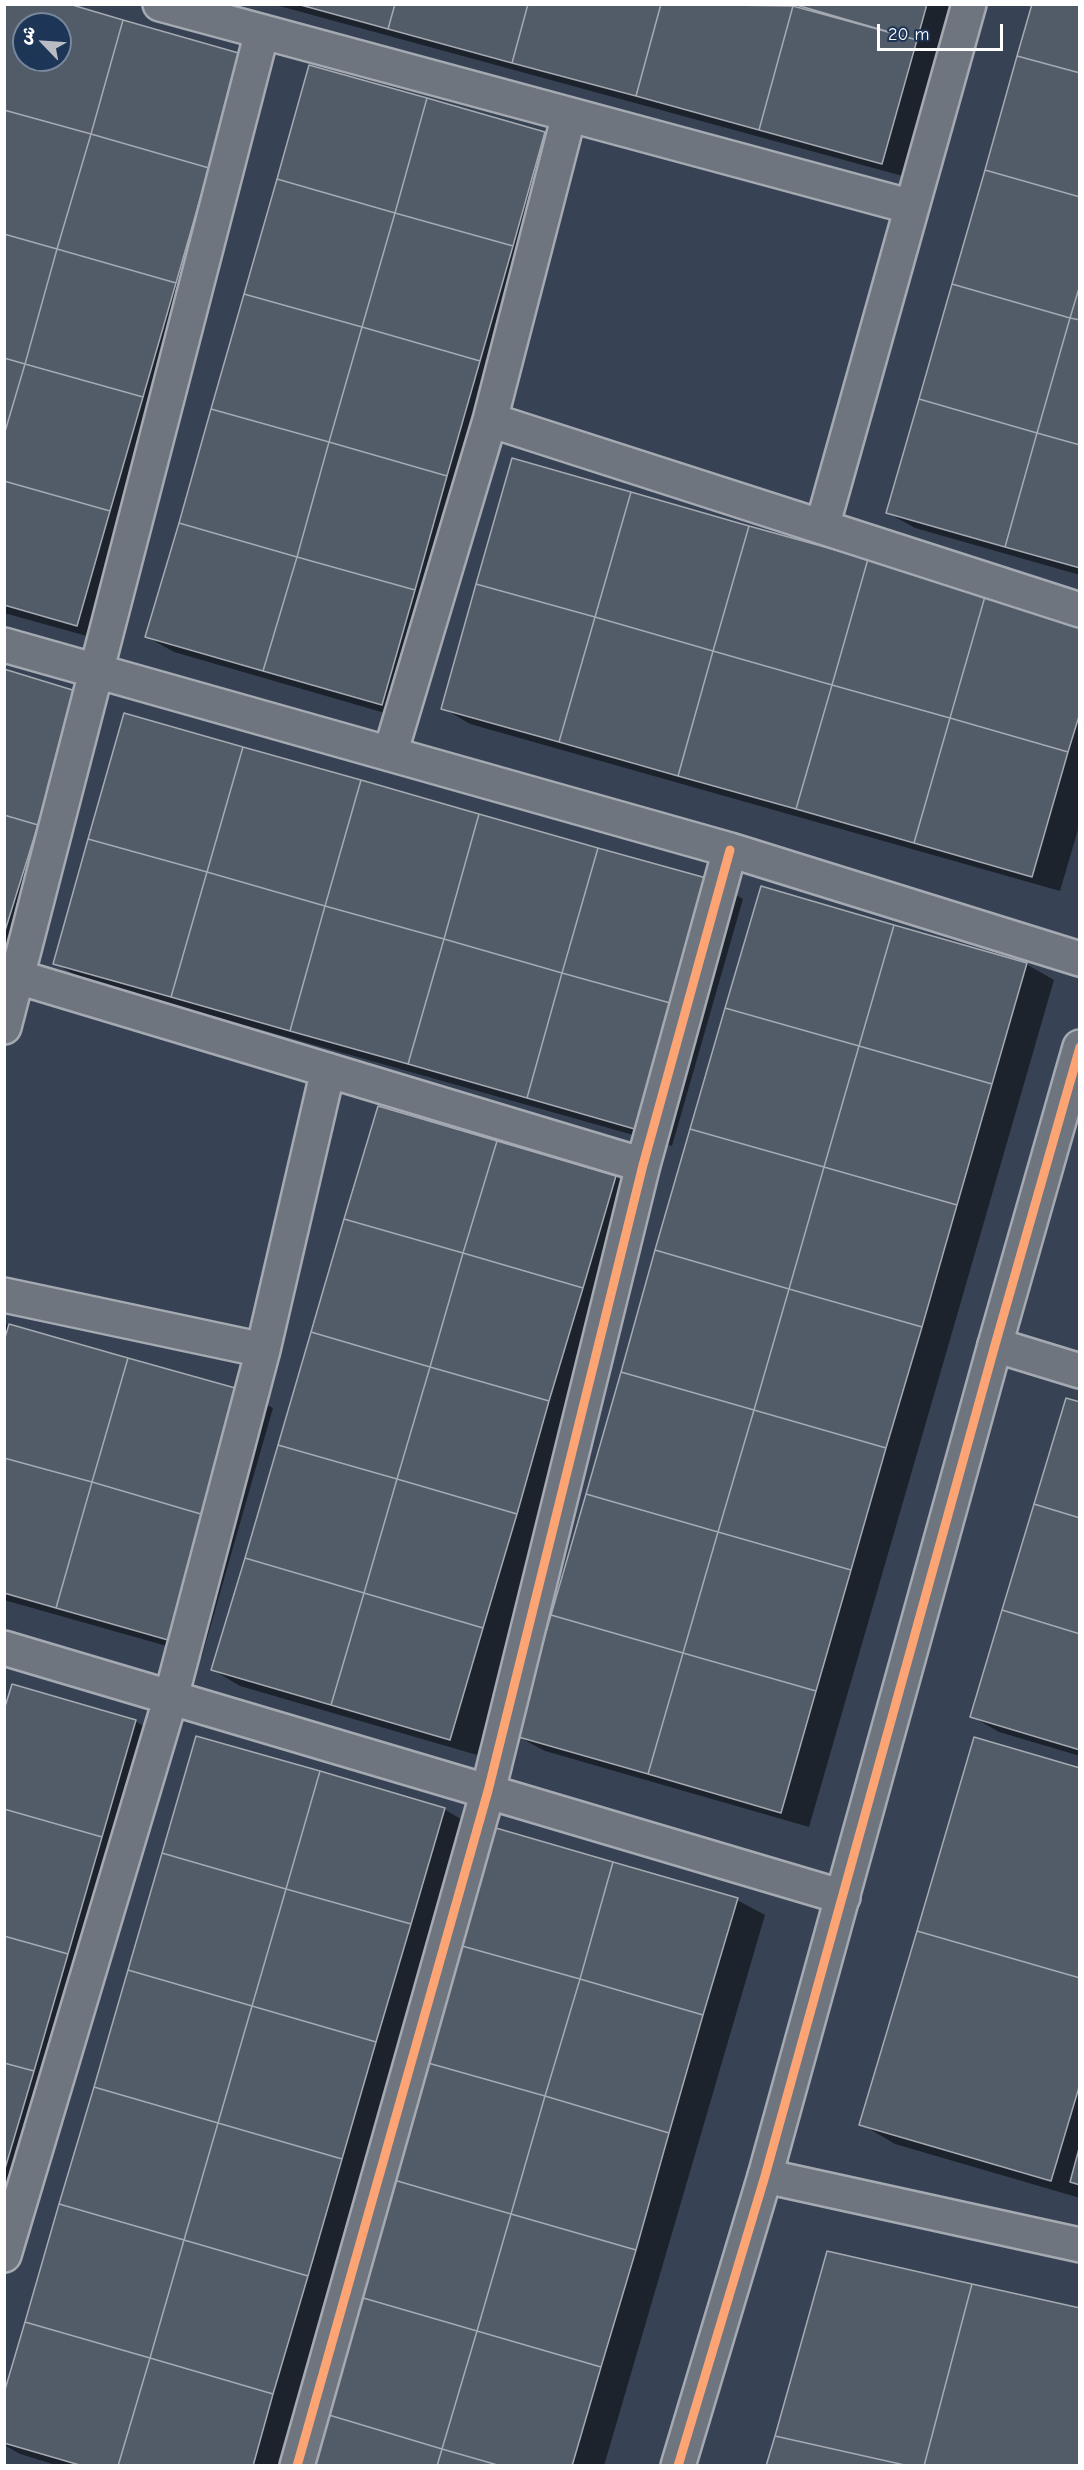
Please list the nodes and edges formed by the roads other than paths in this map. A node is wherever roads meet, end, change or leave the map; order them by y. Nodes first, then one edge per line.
1 (160, 4) edge
2 (969, 4) edge
3 (262, 32) junction
4 (569, 114) junction
5 (912, 207) junction
6 (490, 420) junction
7 (822, 527) junction
8 (1080, 610) edge
9 (4, 645) edge
10 (95, 671) junction
11 (390, 754) junction
12 (730, 850) junction
13 (1080, 960) edge
14 (18, 977) junction
15 (4, 1027) edge
16 (1080, 1047) edge
17 (328, 1070) junction
18 (644, 1165) junction
19 (4, 1295) edge
20 (995, 1345) junction
21 (263, 1350) junction
22 (1080, 1371) edge
23 (4, 1648) edge
24 (171, 1697) junction
25 (488, 1791) junction
26 (843, 1897) junction
27 (765, 2176) junction
28 (1080, 2245) edge
29 (4, 2255) edge
30 (297, 2466) edge
31 (678, 2466) edge

1 - 3 street
2 - 5 street
3 - 4 street
3 - 10 street
4 - 5 street
4 - 6 street
5 - 7 street
6 - 7 street
6 - 11 street
7 - 8 street
9 - 10 street
10 - 11 street
10 - 14 street
11 - 12 street
12 - 13 street
12 - 18 street
14 - 15 street
14 - 17 street
16 - 20 street
17 - 18 street
17 - 21 street
18 - 25 street
19 - 21 street
20 - 22 street
20 - 26 street
21 - 24 street
23 - 24 street
24 - 25 street
24 - 29 street
25 - 26 street
25 - 30 street
26 - 27 street
27 - 28 street
27 - 31 street

